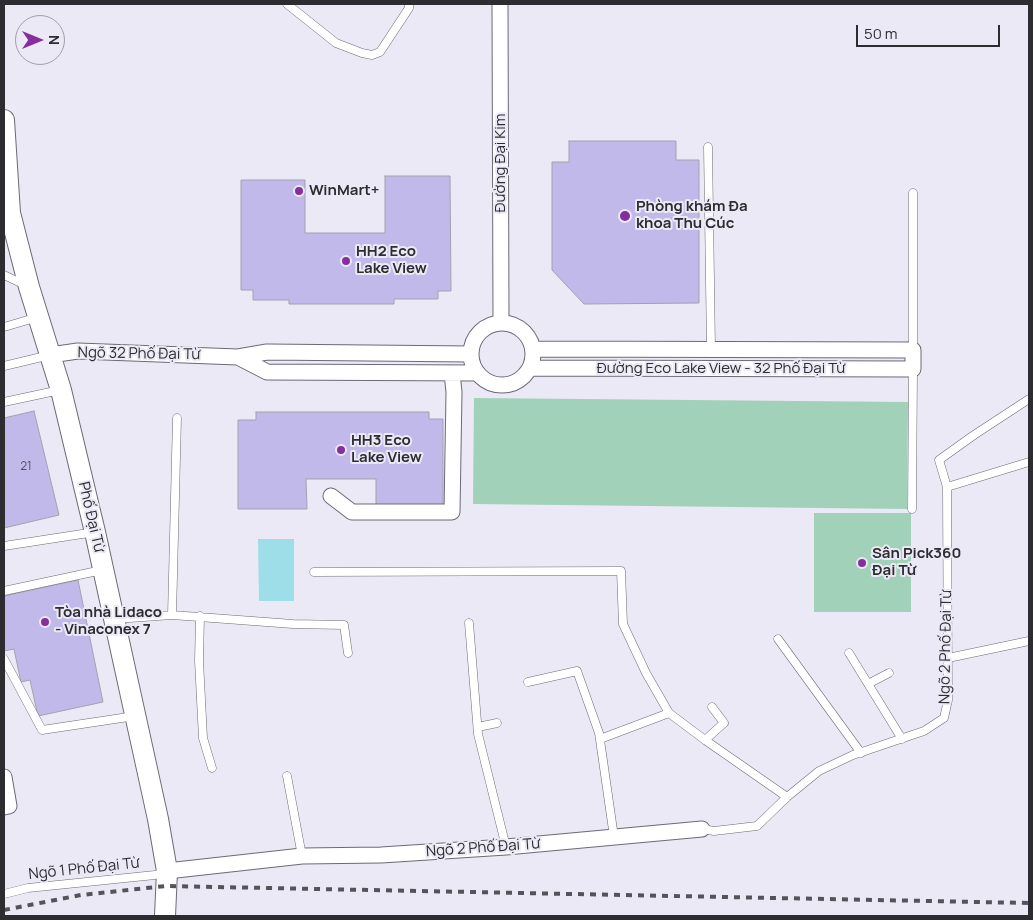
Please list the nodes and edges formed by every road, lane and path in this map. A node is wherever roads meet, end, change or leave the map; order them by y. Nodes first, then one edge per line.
1 (287, 4) edge
2 (409, 4) edge
3 (500, 4) edge
4 (4, 120) edge
5 (708, 147) dead end
6 (6, 179) edge
7 (913, 194) dead end
8 (4, 275) edge
9 (29, 287) junction
10 (38, 317) junction
11 (501, 322) junction
12 (4, 327) edge
13 (533, 349) junction
14 (711, 350) junction
15 (913, 350) junction
16 (471, 354) junction
17 (50, 356) junction
18 (233, 357) junction
19 (4, 366) edge
20 (530, 368) junction
21 (913, 369) junction
22 (452, 373) junction
23 (477, 373) junction
24 (60, 390) junction
25 (1029, 399) edge
26 (4, 402) edge
27 (177, 418) dead end
28 (1029, 462) edge
29 (947, 487) junction
30 (332, 496) dead end
31 (912, 509) dead end
32 (94, 532) junction
33 (4, 546) edge
34 (103, 570) junction
35 (314, 572) dead end
36 (4, 592) edge
37 (172, 615) junction
38 (200, 616) junction
39 (114, 619) junction
40 (469, 623) dead end
41 (778, 639) dead end
42 (1029, 641) edge
43 (348, 653) dead end
44 (849, 653) dead end
45 (948, 658) junction
46 (4, 659) edge
47 (889, 673) dead end
48 (528, 682) dead end
49 (868, 684) junction
50 (712, 707) dead end
51 (670, 712) junction
52 (134, 716) junction
53 (497, 723) dead end
54 (478, 728) junction
55 (600, 739) junction
56 (902, 739) junction
57 (705, 740) junction
58 (861, 752) junction
59 (212, 768) dead end
60 (287, 776) dead end
61 (4, 777) edge
62 (787, 797) junction
63 (4, 807) edge
64 (702, 829) joint
65 (614, 837) junction
66 (506, 847) junction
67 (302, 856) junction
68 (167, 871) junction
69 (4, 894) edge
70 (165, 916) edge

1 - 2 lane
3 - 11 street, Đường Đại Kim
4 - 6 street, Phố Đại Từ
5 - 14 lane
6 - 9 street, Phố Đại Từ
7 - 15 lane
8 - 9 lane
9 - 10 street, Phố Đại Từ
10 - 12 lane
10 - 17 street, Phố Đại Từ
11 - 13 street
11 - 16 street
13 - 14 street, Đường Eco Lake View - 32 Phố Đại Từ
13 - 20 street
14 - 15 street, Đường Eco Lake View - 32 Phố Đại Từ
15 - 21 street
16 - 18 street
16 - 23 street
17 - 18 street, Ngõ 32 Phố Đại Từ
17 - 19 lane
17 - 24 street, Phố Đại Từ
18 - 22 street
20 - 21 street, Đường Eco Lake View - 32 Phố Đại Từ
20 - 23 street
21 - 31 lane
22 - 23 street
22 - 30 street
24 - 26 lane
24 - 32 street, Phố Đại Từ
25 - 29 lane, Ngõ 2 Phố Đại Từ
27 - 37 lane
28 - 29 lane
29 - 45 lane, Ngõ 2 Phố Đại Từ
32 - 33 lane
32 - 34 street, Phố Đại Từ
34 - 36 lane
34 - 39 street, Phố Đại Từ
35 - 51 lane
37 - 38 lane
37 - 39 lane
38 - 43 lane
38 - 59 lane
39 - 52 street, Phố Đại Từ
40 - 54 lane
41 - 58 lane
42 - 45 lane
44 - 49 lane
45 - 56 lane, Ngõ 2 Phố Đại Từ
46 - 52 lane
47 - 49 lane
48 - 55 lane
49 - 56 lane
50 - 57 lane
51 - 55 lane
51 - 57 lane
52 - 68 street, Phố Đại Từ
53 - 54 lane
54 - 66 lane
55 - 65 lane
56 - 58 lane, Ngõ 2 Phố Đại Từ
57 - 62 lane
58 - 62 lane, Ngõ 2 Phố Đại Từ
60 - 67 lane
61 - 63 street
62 - 64 lane, Ngõ 2 Phố Đại Từ
64 - 65 street, Ngõ 2 Phố Đại Từ
65 - 66 street, Ngõ 2 Phố Đại Từ
66 - 67 street, Ngõ 2 Phố Đại Từ
67 - 68 street, Ngõ 2 Phố Đại Từ
68 - 69 lane, Ngõ 1 Phố Đại Từ
68 - 70 street, Phố Đại Từ

